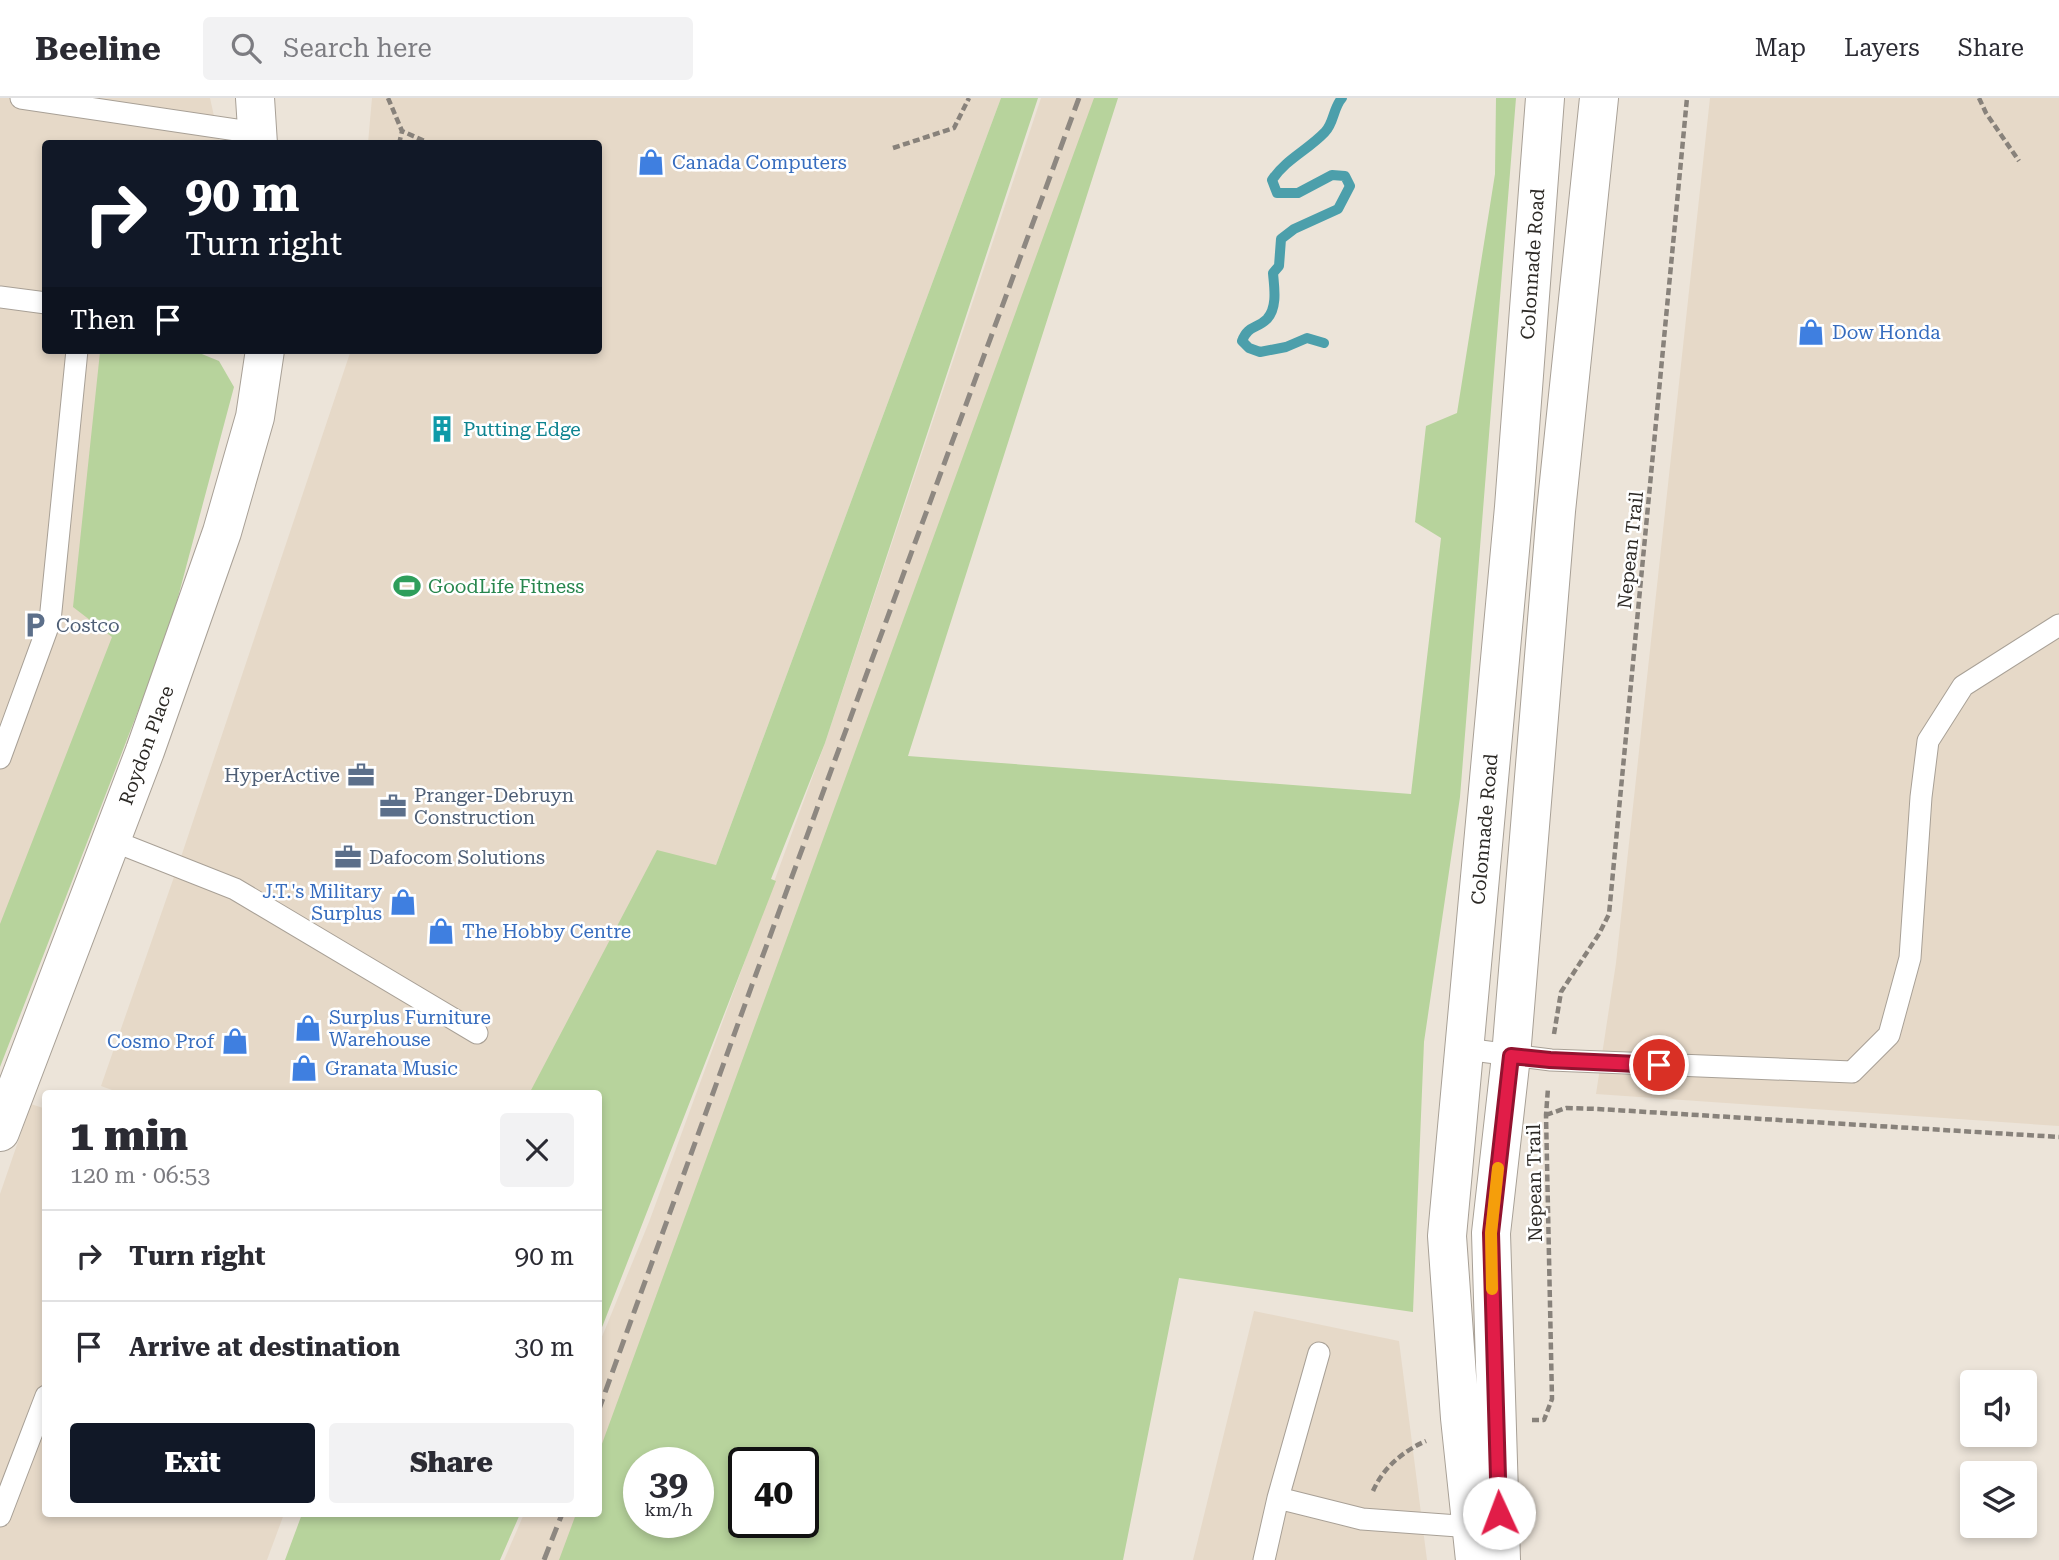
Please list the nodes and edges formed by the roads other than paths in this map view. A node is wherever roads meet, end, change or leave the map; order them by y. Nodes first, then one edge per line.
1 (22, 98) edge
2 (1545, 98) edge
3 (1599, 98) edge
4 (257, 125) edge
5 (0, 298) edge
6 (42, 303) edge
7 (77, 354) edge
8 (264, 354) edge
9 (2059, 625) edge
10 (0, 758) edge
11 (111, 840) junction
12 (477, 1032) dead end
13 (1465, 1049) junction
14 (1511, 1056) junction
15 (0, 1132) edge
16 (1319, 1353) dead end
17 (42, 1406) edge
18 (1278, 1498) junction
19 (0, 1516) edge
20 (1473, 1544) edge
21 (1264, 1560) edge
22 (1501, 1560) edge

1 - 4 lane
2 - 13 street, Colonnade Road
3 - 14 street
5 - 6 lane
7 - 10 lane
8 - 11 street, Roydon Place
9 - 14 lane
11 - 12 lane
11 - 15 street, Roydon Place
13 - 14 lane
13 - 20 street, Colonnade Road
14 - 22 street
16 - 18 lane
17 - 19 lane
18 - 20 lane
18 - 21 lane

